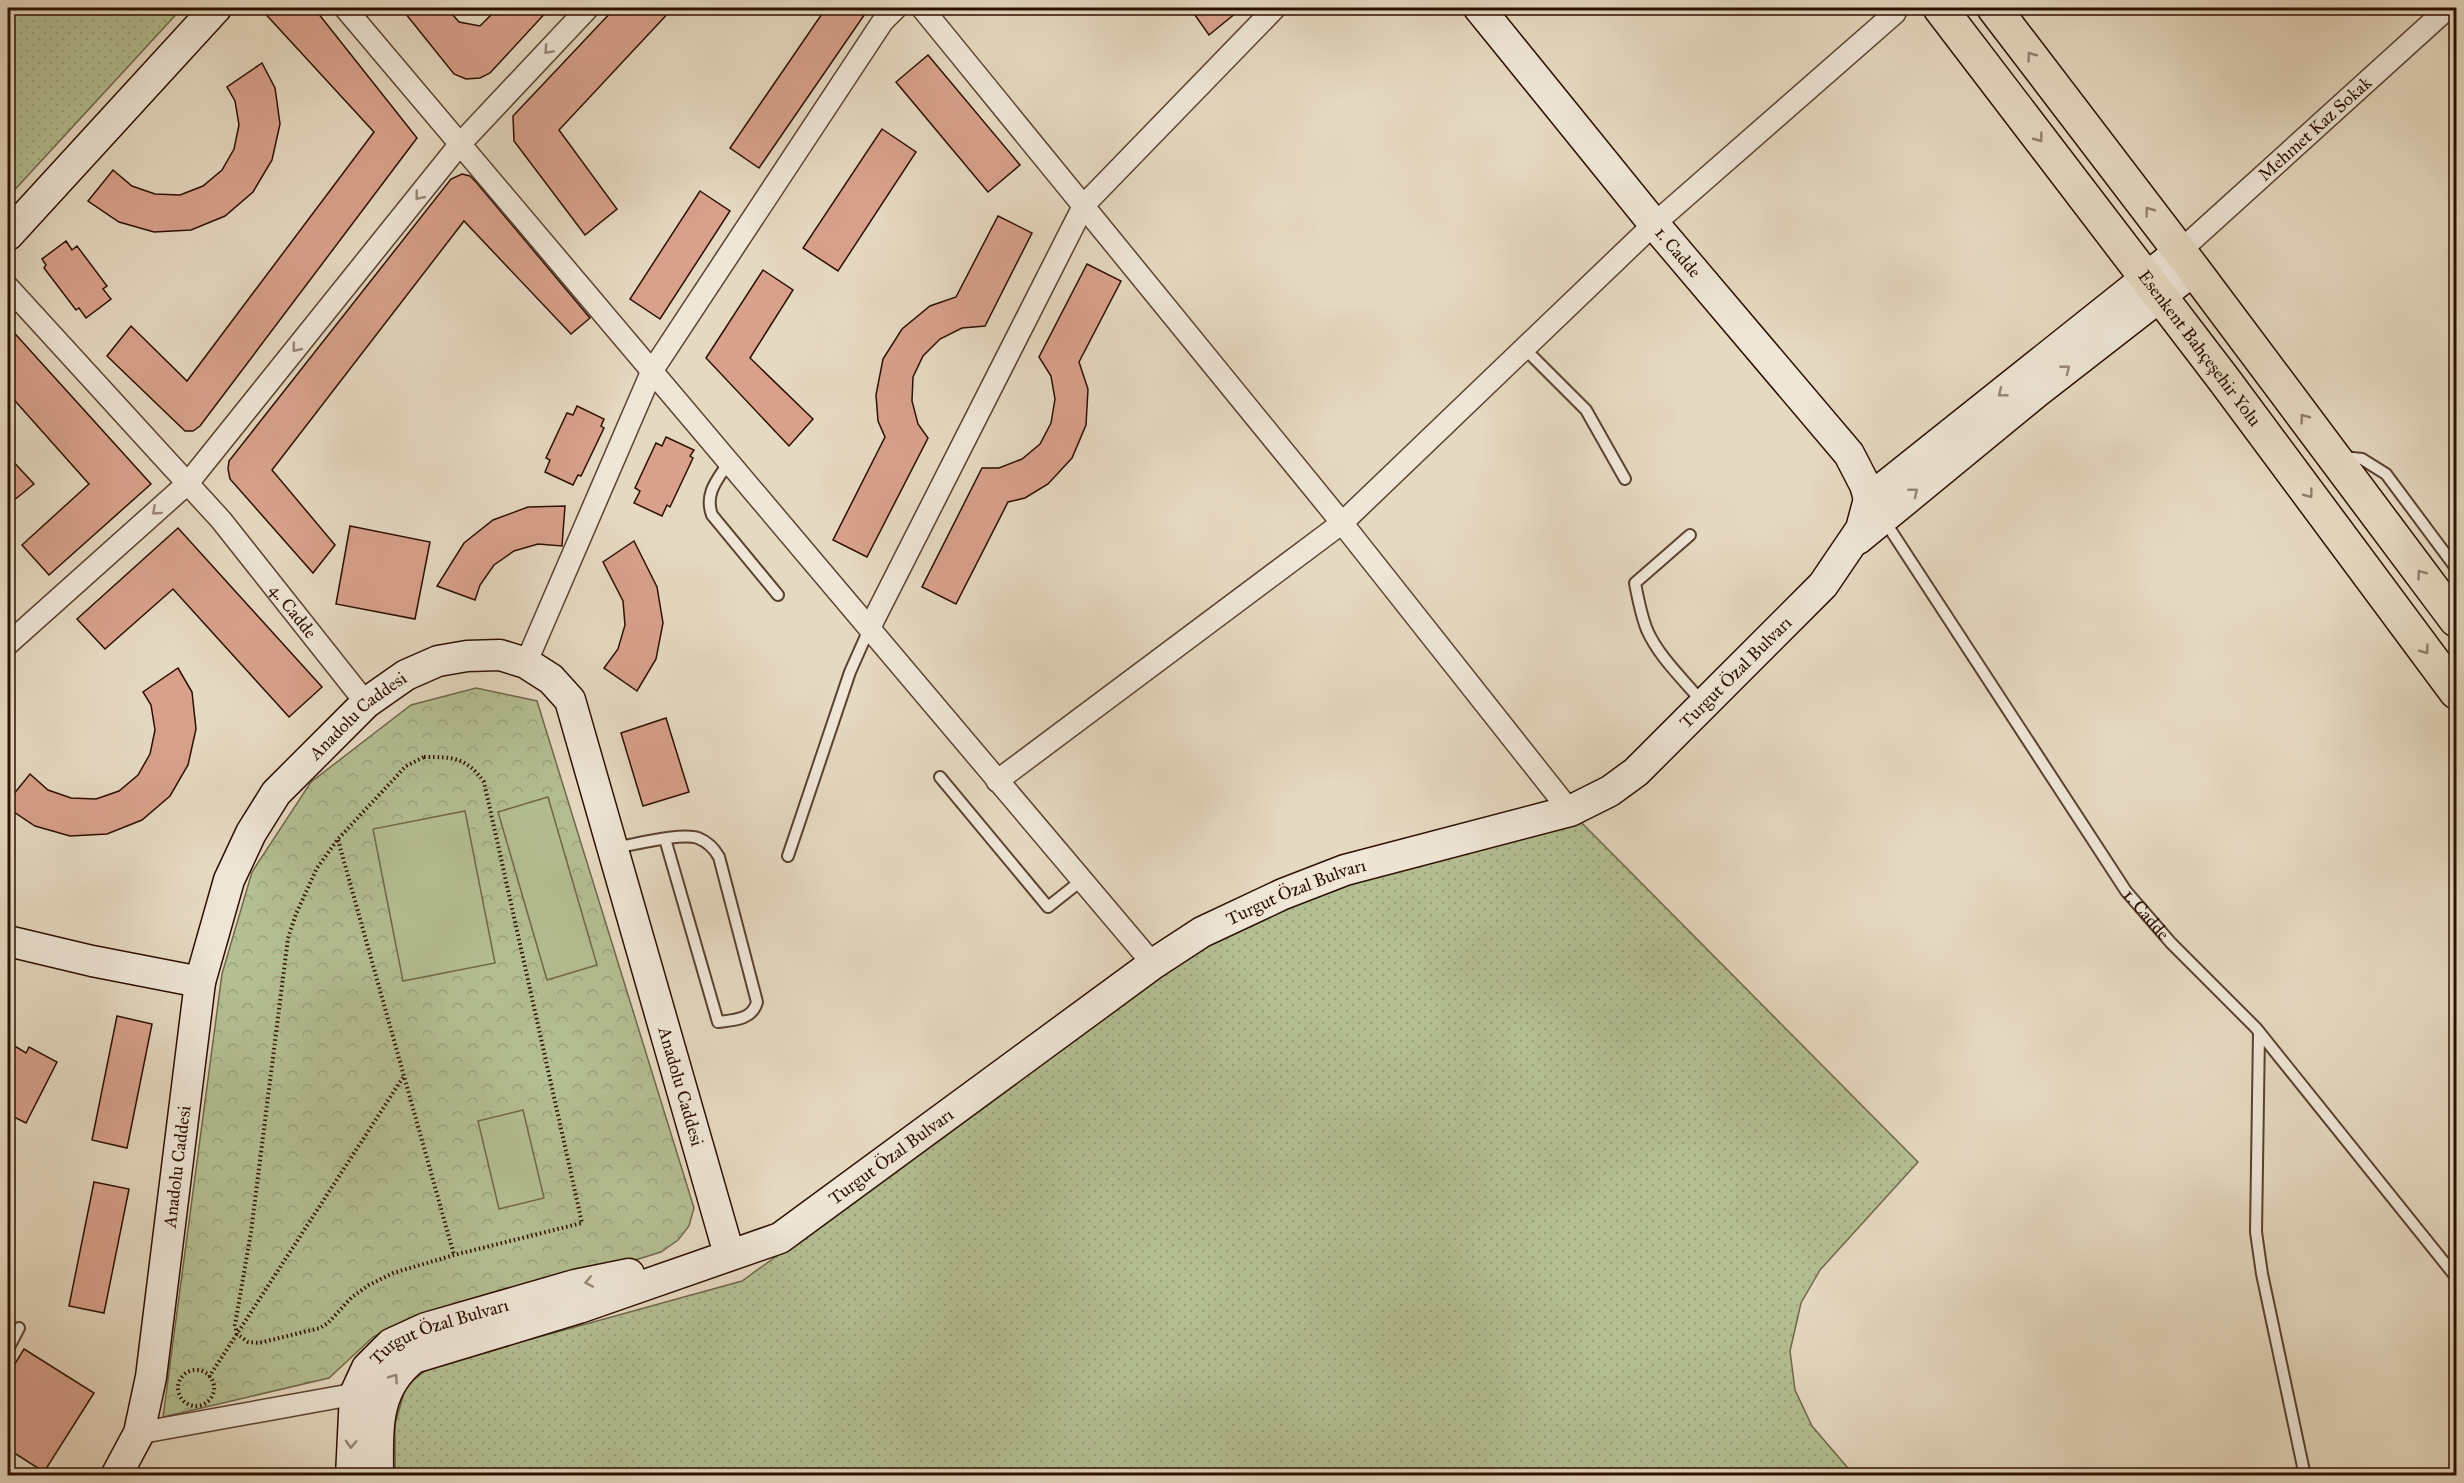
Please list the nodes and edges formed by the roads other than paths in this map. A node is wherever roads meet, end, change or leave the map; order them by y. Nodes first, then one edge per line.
1 (216, 8) edge
2 (345, 8) edge
3 (588, 8) edge
4 (896, 8) edge
5 (921, 8) edge
6 (1275, 8) edge
7 (1479, 8) edge
8 (1940, 8) edge
9 (1994, 8) edge
10 (2448, 8) edge
11 (1895, 13) dead end
12 (460, 144) junction
13 (1084, 204) junction
14 (1654, 224) junction
15 (8, 235) edge
16 (2187, 260) junction
17 (2153, 287) junction
18 (12, 300) edge
19 (1524, 348) junction
20 (652, 371) junction
21 (2332, 456) junction
22 (729, 462) junction
23 (1625, 479) dead end
24 (188, 483) junction
25 (1876, 508) junction
26 (1342, 523) junction
27 (1690, 536) dead end
28 (2457, 568) edge
29 (778, 595) dead end
30 (2457, 620) edge
31 (870, 627) junction
32 (8, 644) edge
33 (526, 663) junction
34 (2457, 692) edge
35 (366, 704) junction
36 (1704, 704) junction
37 (940, 777) dead end
38 (997, 781) junction
39 (1570, 811) junction
40 (665, 839) junction
41 (612, 849) junction
42 (788, 856) dead end
43 (1082, 880) junction
44 (8, 941) edge
45 (1153, 964) junction
46 (200, 982) junction
47 (2259, 1033) junction
48 (729, 1254) junction
49 (2457, 1277) edge
50 (19, 1328) dead end
51 (8, 1349) edge
52 (355, 1394) junction
53 (139, 1433) junction
54 (116, 1476) edge
55 (351, 1476) edge
56 (378, 1476) edge
57 (2305, 1476) edge

1 - 15 street
2 - 12 street
3 -> 12 street
4 - 20 street
5 - 13 street
6 - 13 street
7 - 14 street, 1. Cadde
8 -> 17 main road, Esenkent Bahçeşehir Yolu
16 -> 9 main road
10 - 16 street, Mehmet Kaz Sokak
11 - 14 street
12 - 20 street
12 -> 24 street
13 - 26 street
13 - 31 street
14 - 19 street
14 - 25 street, 1. Cadde
16 - 17 street
21 -> 16 main road
17 - 25 street
17 -> 34 main road, Esenkent Bahçeşehir Yolu
18 - 24 street, 4. Cadde
19 - 23 lane
19 - 26 street
20 - 22 street
20 - 33 street
21 - 28 lane
30 -> 21 main road
22 - 29 lane
22 - 31 street
24 -> 32 street
24 - 35 street, 4. Cadde
25 - 36 street, Turgut Özal Bulvarı
25 - 47 lane, 1. Cadde
26 - 38 street
26 - 39 street
27 - 36 lane
31 - 38 street
31 - 42 lane
33 - 35 street, Anadolu Caddesi
33 - 41 street, Anadolu Caddesi
35 - 46 street, Anadolu Caddesi
36 - 39 street, Turgut Özal Bulvarı
37 - 43 lane
38 - 43 street
39 - 45 street, Turgut Özal Bulvarı
40 - 40 lane
40 - 41 lane
41 - 48 street, Anadolu Caddesi
43 - 45 street
44 - 46 street
45 - 48 street, Turgut Özal Bulvarı
46 - 53 street, Anadolu Caddesi
47 - 49 lane, 1. Cadde
47 - 57 lane
48 -> 52 street, Turgut Özal Bulvarı
56 -> 48 street, Turgut Özal Bulvarı
50 - 51 lane
52 - 53 street
52 -> 55 street, Turgut Özal Bulvarı
53 - 54 street, Anadolu Caddesi

